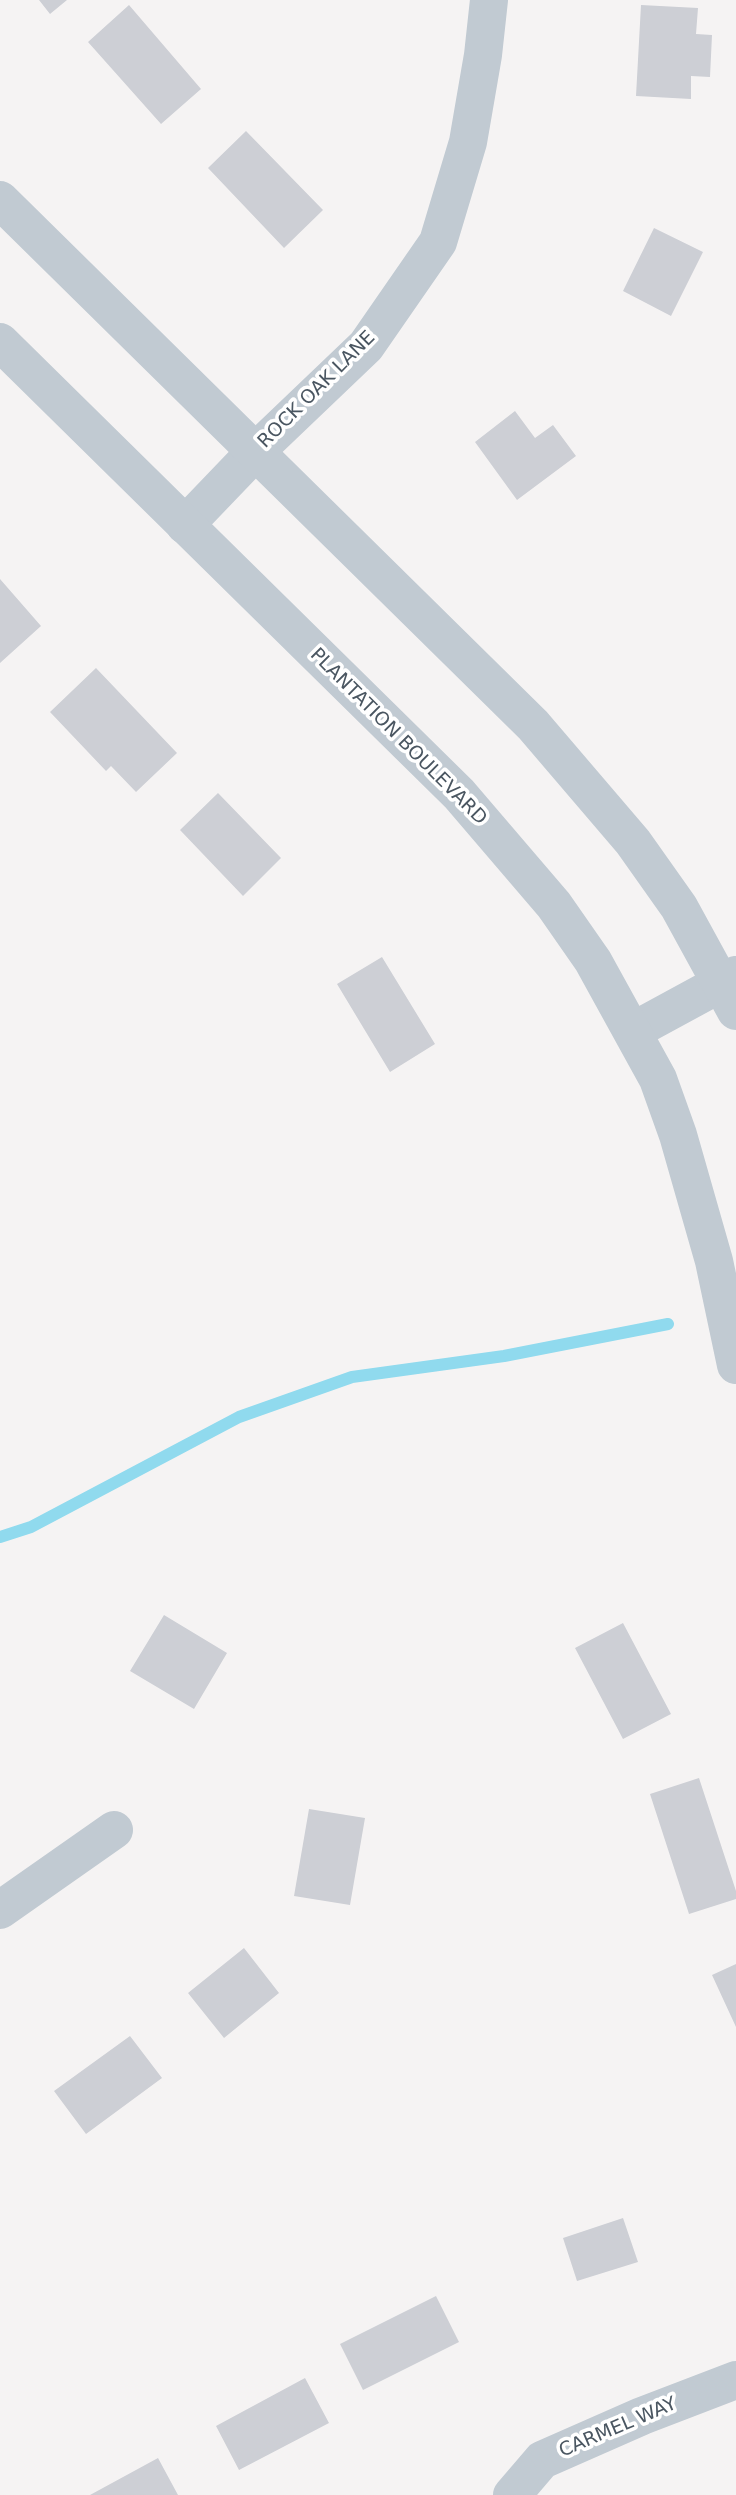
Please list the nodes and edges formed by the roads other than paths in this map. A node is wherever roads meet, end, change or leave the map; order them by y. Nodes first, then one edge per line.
1 (489, 0) edge
2 (0, 200) edge
3 (0, 342) edge
4 (255, 452) junction
5 (185, 525) junction
6 (731, 990) edge
7 (633, 1031) junction
8 (736, 1365) edge
9 (114, 1830) dead end
10 (0, 1910) edge
11 (736, 2379) edge
12 (512, 2495) edge

1 - 4 street, ROCK OAK LANE
2 - 4 street
3 - 5 street, PLANTATION BOULEVARD
4 - 5 street, ROCK OAK LANE
4 - 6 street
5 - 7 street, PLANTATION BOULEVARD
6 - 7 street
7 - 8 street, PLANTATION BOULEVARD
9 - 10 street
11 - 12 street, CARMEL WAY

